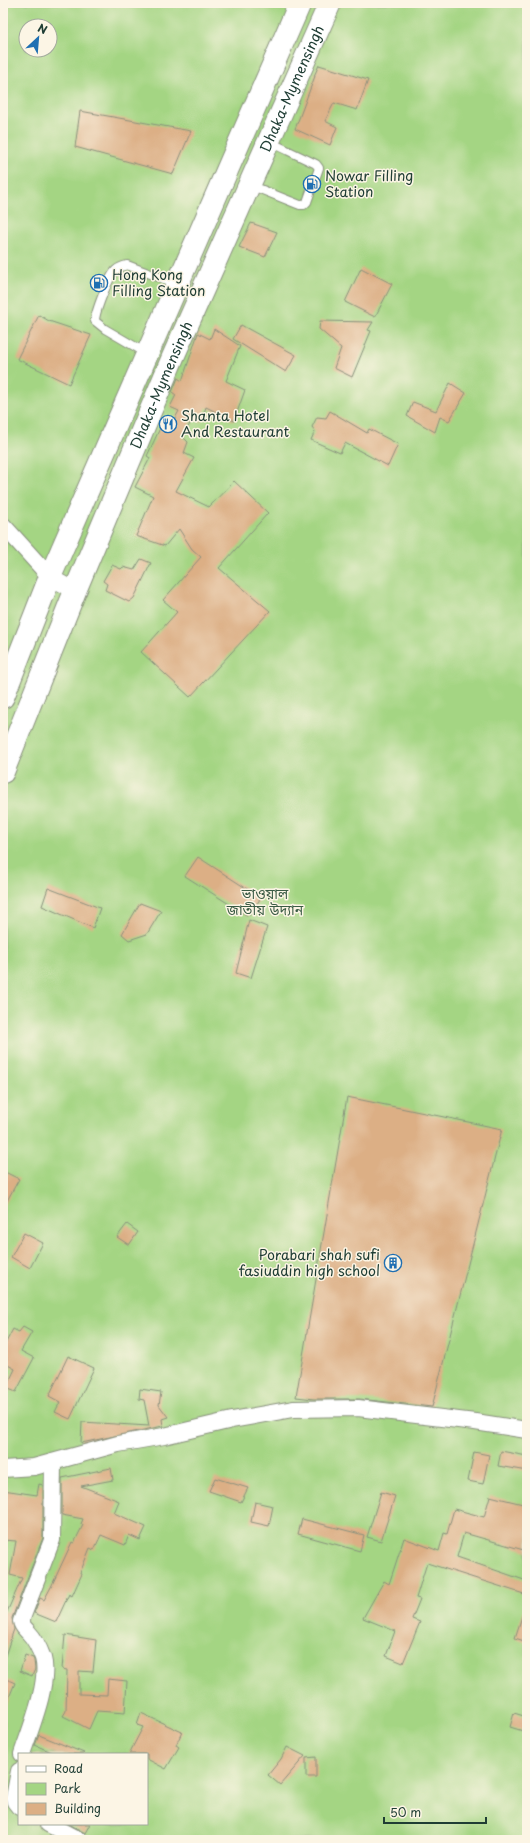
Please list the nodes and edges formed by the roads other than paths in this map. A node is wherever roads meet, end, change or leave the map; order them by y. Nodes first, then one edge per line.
1 (300, 3) edge
2 (330, 3) edge
3 (269, 141) junction
4 (250, 184) junction
5 (177, 284) junction
6 (147, 354) junction
7 (3, 525) edge
8 (50, 577) junction
9 (75, 591) junction
10 (3, 697) edge
11 (3, 772) edge
12 (527, 1430) edge
13 (53, 1462) junction
14 (3, 1469) edge
15 (22, 1753) edge
16 (18, 1776) edge
17 (18, 1806) edge
18 (50, 1825) edge
19 (79, 1840) edge

1 - 5 highway, Dhaka-Mymensingh
2 - 3 highway, Dhaka-Mymensingh
3 - 4 highway, Dhaka-Mymensingh
3 - 4 lane
4 - 9 highway, Dhaka-Mymensingh
5 - 6 highway, Dhaka-Mymensingh
5 - 6 lane
6 - 8 highway, Dhaka-Mymensingh
7 - 8 street
8 - 9 street
8 - 10 highway, Dhaka-Mymensingh
9 - 11 highway, Dhaka-Mymensingh
12 - 13 street
13 - 14 street
13 - 15 street
16 - 17 street
18 - 19 street

